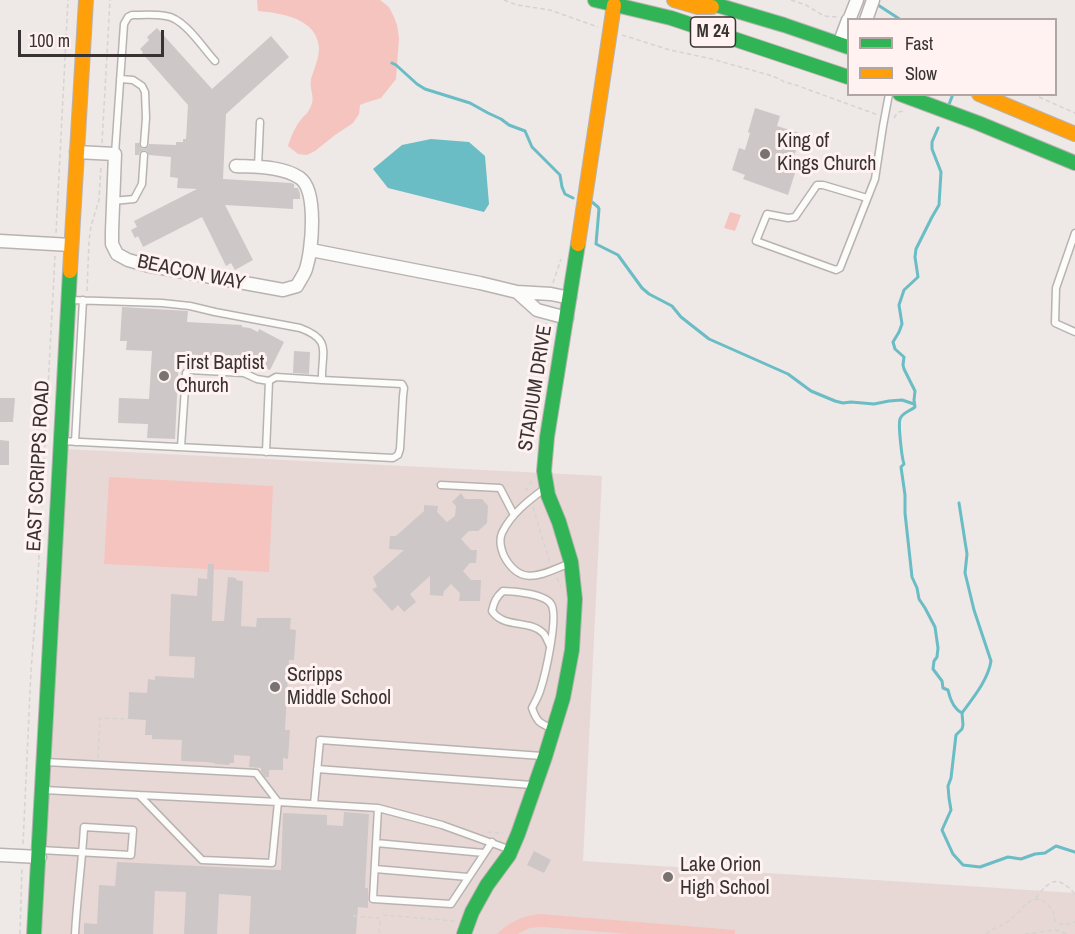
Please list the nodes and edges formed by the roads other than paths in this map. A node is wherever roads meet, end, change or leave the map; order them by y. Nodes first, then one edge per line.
1 (86, 0) edge
2 (595, 0) edge
3 (674, 0) edge
4 (700, 0) edge
5 (857, 0) edge
6 (873, 0) edge
7 (615, 2) edge
8 (726, 8) junction
9 (850, 18) edge
10 (867, 18) edge
11 (847, 30) edge
12 (844, 46) edge
13 (214, 61) dead end
14 (847, 76) edge
15 (120, 80) junction
16 (889, 96) edge
17 (906, 96) edge
18 (983, 96) edge
19 (998, 103) junction
20 (260, 122) dead end
21 (978, 123) junction
22 (1075, 134) edge
23 (144, 144) dead end
24 (76, 152) junction
25 (115, 154) junction
26 (144, 155) dead end
27 (1075, 163) edge
28 (236, 166) dead end
29 (258, 167) junction
30 (867, 198) junction
31 (113, 201) junction
32 (1075, 233) edge
33 (0, 241) edge
34 (71, 245) junction
35 (310, 250) junction
36 (517, 292) junction
37 (570, 298) junction
38 (68, 300) junction
39 (85, 300) junction
40 (567, 318) junction
41 (1075, 332) edge
42 (322, 380) junction
43 (269, 381) junction
44 (60, 441) junction
45 (75, 442) junction
46 (181, 447) junction
47 (266, 452) junction
48 (441, 485) dead end
49 (547, 487) junction
50 (514, 515) junction
51 (571, 562) junction
52 (550, 646) junction
53 (554, 729) junction
54 (545, 757) junction
55 (45, 762) junction
56 (317, 769) junction
57 (536, 785) junction
58 (44, 790) junction
59 (139, 795) junction
60 (279, 802) junction
61 (314, 804) junction
62 (378, 808) junction
63 (492, 842) junction
64 (376, 843) junction
65 (512, 849) junction
66 (82, 852) junction
67 (484, 853) junction
68 (40, 854) junction
69 (0, 855) edge
70 (375, 869) junction
71 (468, 877) junction
72 (461, 928) edge
73 (34, 934) edge
74 (75, 934) edge

1 - 24 street, EAST SCRIPPS ROAD
2 - 7 street, M 24
3 - 8 street
4 - 8 street, M 24
5 - 9 street
6 - 10 street
7 - 14 street, M 24
7 - 37 street, STADIUM DRIVE
8 - 12 street, M 24
11 - 12 street
13 - 15 lane
15 - 23 lane
15 - 25 lane
16 - 30 lane
17 - 21 street
18 - 19 street
19 - 21 street
19 - 22 street
20 - 29 lane
21 - 27 street
24 - 25 street
24 - 34 street, EAST SCRIPPS ROAD
25 - 31 street, BEACON WAY
26 - 31 lane
28 - 29 street, BEACON WAY
29 - 35 street, BEACON WAY
30 - 30 lane
31 - 35 street, BEACON WAY
32 - 41 lane
33 - 34 street
34 - 38 street, EAST SCRIPPS ROAD
35 - 36 street
36 - 37 street
36 - 40 street
37 - 40 street, STADIUM DRIVE
38 - 39 lane
38 - 44 street, EAST SCRIPPS ROAD
39 - 42 lane
39 - 45 lane
40 - 49 street, STADIUM DRIVE
42 - 43 lane
42 - 47 lane
43 - 46 lane
43 - 47 lane
44 - 45 lane
44 - 55 street, EAST SCRIPPS ROAD
45 - 46 lane
46 - 47 lane
48 - 50 lane
49 - 50 lane
49 - 51 street, STADIUM DRIVE
50 - 51 lane
51 - 53 street, STADIUM DRIVE
52 - 52 lane
52 - 53 lane
53 - 54 street, STADIUM DRIVE
54 - 56 lane
54 - 57 street, STADIUM DRIVE
55 - 58 street, EAST SCRIPPS ROAD
55 - 60 lane
56 - 57 lane
56 - 61 lane
57 - 65 street, STADIUM DRIVE
58 - 59 lane
58 - 68 street, EAST SCRIPPS ROAD
59 - 60 lane
59 - 60 lane
60 - 61 lane
61 - 62 lane
62 - 63 lane
62 - 64 lane
63 - 65 lane
63 - 67 lane
64 - 67 lane
64 - 70 lane
65 - 72 street, STADIUM DRIVE
66 - 66 lane
66 - 68 lane
66 - 74 lane
67 - 71 lane
68 - 69 street
68 - 73 street, EAST SCRIPPS ROAD
70 - 71 lane
70 - 71 lane

